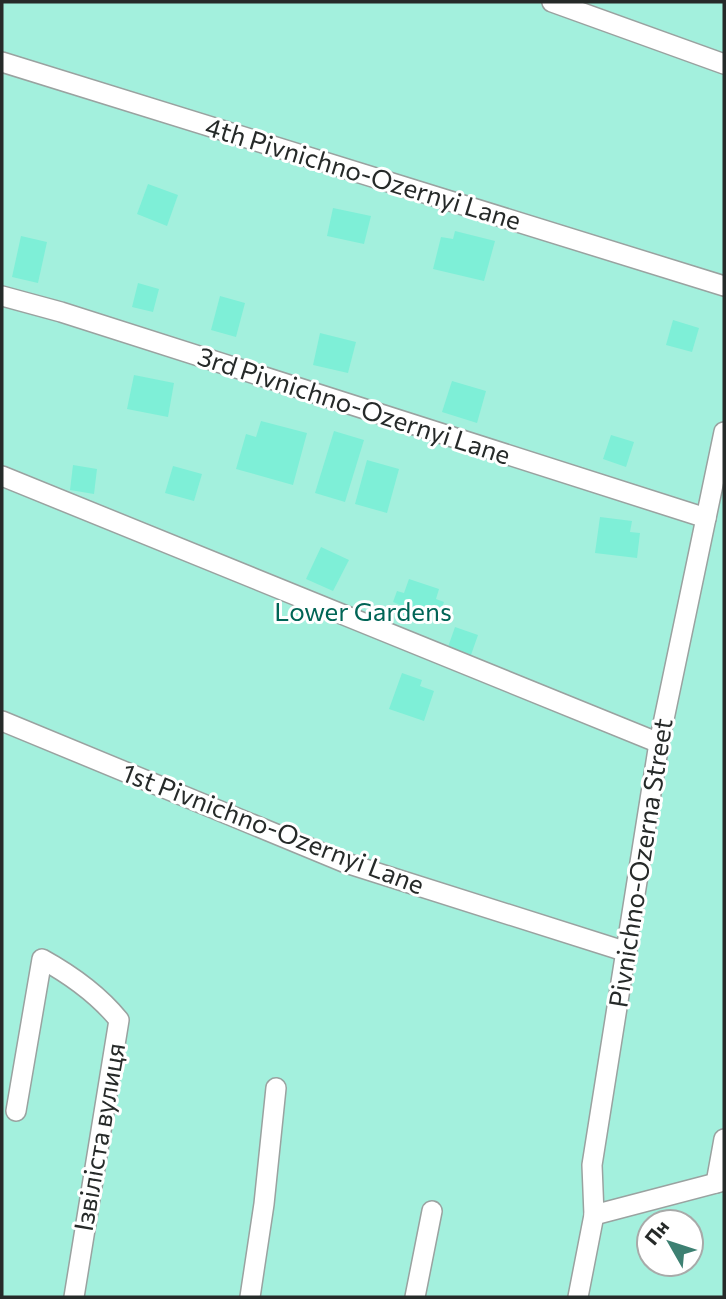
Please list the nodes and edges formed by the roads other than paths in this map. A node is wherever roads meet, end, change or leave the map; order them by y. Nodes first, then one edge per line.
1 (552, 2) edge
2 (2, 62) edge
3 (724, 64) edge
4 (724, 286) edge
5 (2, 296) edge
6 (724, 432) edge
7 (2, 476) edge
8 (706, 518) junction
9 (2, 721) edge
10 (659, 743) junction
11 (627, 953) junction
12 (276, 1088) dead end
13 (16, 1111) dead end
14 (724, 1139) edge
15 (720, 1182) edge
16 (432, 1210) dead end
17 (594, 1215) junction
18 (74, 1297) edge
19 (250, 1297) edge
20 (415, 1297) edge
21 (578, 1297) edge

1 - 3 street
2 - 4 street, 4th Pivnichno-Ozernyi Lane
5 - 8 street, 3rd Pivnichno-Ozernyi Lane
6 - 8 street, Pivnichno-Ozerna Street
7 - 10 street
8 - 10 street, Pivnichno-Ozerna Street
9 - 11 street, 1st Pivnichno-Ozernyi Lane
10 - 11 street, Pivnichno-Ozerna Street
11 - 17 street, Pivnichno-Ozerna Street
12 - 19 street
13 - 18 street, Ізвіліста вулиця
14 - 15 street
15 - 17 street
16 - 20 street
17 - 21 street, Pivnichno-Ozerna Street

